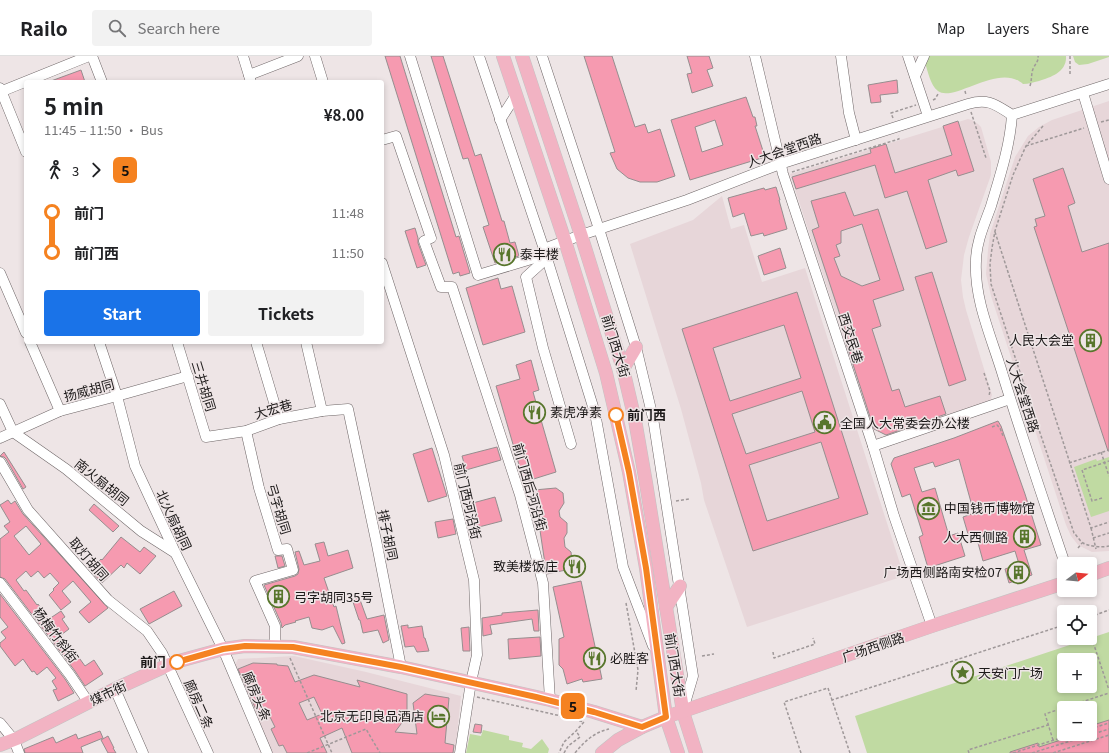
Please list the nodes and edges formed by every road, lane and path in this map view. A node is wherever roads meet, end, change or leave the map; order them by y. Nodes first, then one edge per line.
1 (91, 56) edge
2 (243, 56) edge
3 (298, 56) edge
4 (314, 56) edge
5 (410, 56) edge
6 (479, 56) edge
7 (503, 56) edge
8 (522, 56) edge
9 (542, 56) edge
10 (755, 56) edge
11 (840, 56) edge
12 (908, 56) edge
13 (924, 56) edge
14 (1038, 56) edge
15 (1070, 56) edge
16 (1070, 74) dead end
17 (915, 76) junction
18 (250, 79) edge
19 (27, 80) edge
20 (101, 80) edge
21 (322, 80) edge
22 (24, 81) edge
23 (1109, 84) edge
24 (1030, 86) dead end
25 (0, 90) edge
26 (965, 92) dead end
27 (1082, 93) junction
28 (516, 95) junction
29 (968, 104) junction
30 (1012, 115) junction
31 (928, 116) junction
32 (500, 120) junction
33 (1109, 120) edge
34 (1092, 125) junction
35 (1043, 126) dead end
36 (384, 139) edge
37 (856, 140) junction
38 (1026, 146) junction
39 (24, 147) edge
40 (986, 158) dead end
41 (780, 164) junction
42 (1109, 179) edge
43 (599, 229) junction
44 (995, 231) junction
45 (581, 235) junction
46 (565, 241) junction
47 (545, 253) junction
48 (384, 269) edge
49 (0, 273) edge
50 (24, 328) edge
51 (31, 344) edge
52 (99, 344) edge
53 (178, 344) edge
54 (257, 344) edge
55 (306, 344) edge
56 (636, 347) junction
57 (623, 369) junction
58 (984, 373) dead end
59 (188, 376) junction
60 (117, 396) junction
61 (988, 398) dead end
62 (1010, 399) junction
63 (0, 404) edge
64 (348, 409) joint
65 (60, 411) junction
66 (322, 411) junction
67 (279, 419) junction
68 (992, 427) dead end
69 (246, 431) junction
70 (13, 432) junction
71 (1003, 436) dead end
72 (206, 437) joint
73 (0, 438) edge
74 (571, 444) dead end
75 (873, 446) junction
76 (1109, 450) edge
77 (1101, 452) junction
78 (1109, 461) edge
79 (0, 462) edge
80 (1104, 462) junction
81 (1069, 463) junction
82 (1109, 476) edge
83 (1102, 498) dead end
84 (1109, 522) edge
85 (1091, 528) junction
86 (1109, 533) edge
87 (1093, 538) junction
88 (1082, 543) junction
89 (1096, 546) junction
90 (1109, 546) edge
91 (1078, 548) dead end
92 (1096, 549) dead end
93 (174, 552) junction
94 (1063, 557) edge
95 (1109, 568) edge
96 (1097, 572) edge
97 (0, 583) edge
98 (1057, 585) edge
99 (680, 586) junction
100 (626, 601) dead end
101 (666, 607) junction
102 (1109, 610) edge
103 (1097, 614) edge
104 (932, 626) junction
105 (1057, 627) edge
106 (813, 638) dead end
107 (1094, 645) edge
108 (280, 647) junction
109 (223, 649) junction
110 (772, 652) dead end
111 (714, 654) dead end
112 (702, 656) dead end
113 (659, 663) junction
114 (168, 665) junction
115 (401, 667) junction
116 (471, 682) junction
117 (115, 690) junction
118 (636, 691) dead end
119 (1109, 692) edge
120 (550, 700) junction
121 (832, 700) junction
122 (89, 703) junction
123 (683, 712) junction
124 (666, 717) junction
125 (584, 722) dead end
126 (0, 723) edge
127 (1109, 723) edge
128 (1048, 724) junction
129 (642, 727) junction
130 (1097, 727) edge
131 (611, 728) dead end
132 (1109, 730) edge
133 (576, 731) junction
134 (1109, 735) edge
135 (1057, 739) edge
136 (14, 740) junction
137 (1053, 740) junction
138 (328, 744) junction
139 (0, 745) edge
140 (19, 753) edge
141 (142, 753) edge
142 (208, 753) edge
143 (267, 753) edge
144 (307, 753) edge
145 (332, 753) edge
146 (380, 753) edge
147 (460, 753) edge
148 (559, 753) edge
149 (564, 753) edge
150 (575, 753) edge
151 (602, 753) edge
152 (678, 753) edge
153 (696, 753) edge
154 (800, 753) edge
155 (850, 753) edge
156 (969, 753) edge
157 (1013, 753) edge
158 (1032, 753) edge
159 (1053, 753) edge

1 - 19 street
1 - 20 street
2 - 18 street
3 - 18 street
4 - 21 street
5 - 47 street
6 - 32 street, 前门西大街
7 - 28 main road, 前门西大街
8 - 45 main road, 前门西大街
9 - 43 street, 前门西大街
10 - 41 street, 西交民巷
11 - 37 street
12 - 17 street
13 - 17 street
14 - 24 path
15 - 16 path
17 - 31 street
22 - 25 street
23 - 27 street
25 - 39 street
26 - 29 path
27 - 30 street
27 - 34 street
28 - 32 street
28 - 46 main road, 前门西大街
29 - 30 street, 人大会堂西路
29 - 31 street, 人大会堂西路
29 - 40 path
30 - 62 street, 人大会堂西路
31 - 37 street, 人大会堂西路
32 - 47 street, 前门西大街
33 - 34 path
34 - 38 path
34 - 42 street
35 - 38 path
36 - 120 street, 前门西后河沿街
37 - 41 street, 人大会堂西路
38 - 44 path
41 - 43 street, 人大会堂西路
41 - 75 street, 西交民巷
43 - 45 street, 人大会堂西路
43 - 56 street, 前门西大街
44 - 81 path
44 - 88 path
45 - 46 street, 人大会堂西路
45 - 57 main road, 前门西大街
46 - 47 street, 人大会堂西路
46 - 113 main road, 前门西大街
47 - 74 street
47 - 113 street, 前门西大街
48 - 116 street, 前门西河沿街
49 - 50 street
51 - 65 street
52 - 60 street, 北火扇胡同
53 - 59 street, 三井胡同
54 - 67 street
55 - 66 street
56 - 57 main road
56 - 99 street, 前门西大街
57 - 101 main road, 前门西大街
58 - 61 path
59 - 60 street, 扬威胡同
59 - 72 street, 三井胡同
60 - 65 street, 扬威胡同
60 - 93 street, 北火扇胡同
62 - 75 street
62 - 94 street, 人大会堂西路
63 - 70 street
64 - 66 street, 大宏巷
64 - 115 street, 排子胡同
65 - 70 street, 扬威胡同
66 - 67 street, 大宏巷
67 - 69 street, 大宏巷
68 - 71 path
69 - 72 street, 大宏巷
69 - 108 street, 弓字胡同
70 - 73 street, 扬威胡同
70 - 93 street, 南火扇胡同
75 - 104 street, 西交民巷
76 - 77 path
77 - 80 path
77 - 81 path
78 - 80 path
79 - 114 street, 取灯胡同
80 - 82 path
80 - 83 path
81 - 85 path
84 - 85 path
85 - 87 path
86 - 87 path
87 - 89 path
88 - 89 path
88 - 91 path
89 - 90 path
89 - 92 path
93 - 109 street, 北火扇胡同
95 - 96 main road
97 - 122 street, 杨梅竹斜街
98 - 104 main road, 广场西侧路
99 - 101 main road
99 - 123 street, 前门西大街
100 - 118 path
101 - 123 main road, 前门西大街
102 - 103 path
104 - 123 main road, 广场西侧路
105 - 121 path
106 - 110 path
107 - 119 path
108 - 109 main road, 煤市街
108 - 115 main road, 煤市街
108 - 138 path
109 - 114 main road, 煤市街
109 - 143 street, 廊房头条
111 - 112 path
113 - 124 main road, 前门西大街
114 - 117 main road, 煤市街
114 - 142 street, 廊房二条
115 - 116 main road, 煤市街
116 - 120 main road, 煤市街
116 - 147 street, 前门西河沿街
117 - 122 main road, 煤市街
117 - 141 street
119 - 128 path
120 - 129 main road, 煤市街
121 - 154 path
121 - 155 path
122 - 136 main road, 煤市街
123 - 124 main road, 广场西侧路
123 - 153 main road
124 - 129 main road, 广场西侧路
124 - 152 main road, 前门西大街
125 - 133 path
126 - 136 street
127 - 130 path
128 - 137 path
128 - 156 path
129 - 151 main road, 广场西侧路
131 - 150 path
132 - 158 path
133 - 148 path
133 - 149 path
134 - 159 path
135 - 137 path
136 - 139 main road, 煤市街
136 - 140 street
137 - 157 path
138 - 144 path
138 - 145 path
138 - 146 path

